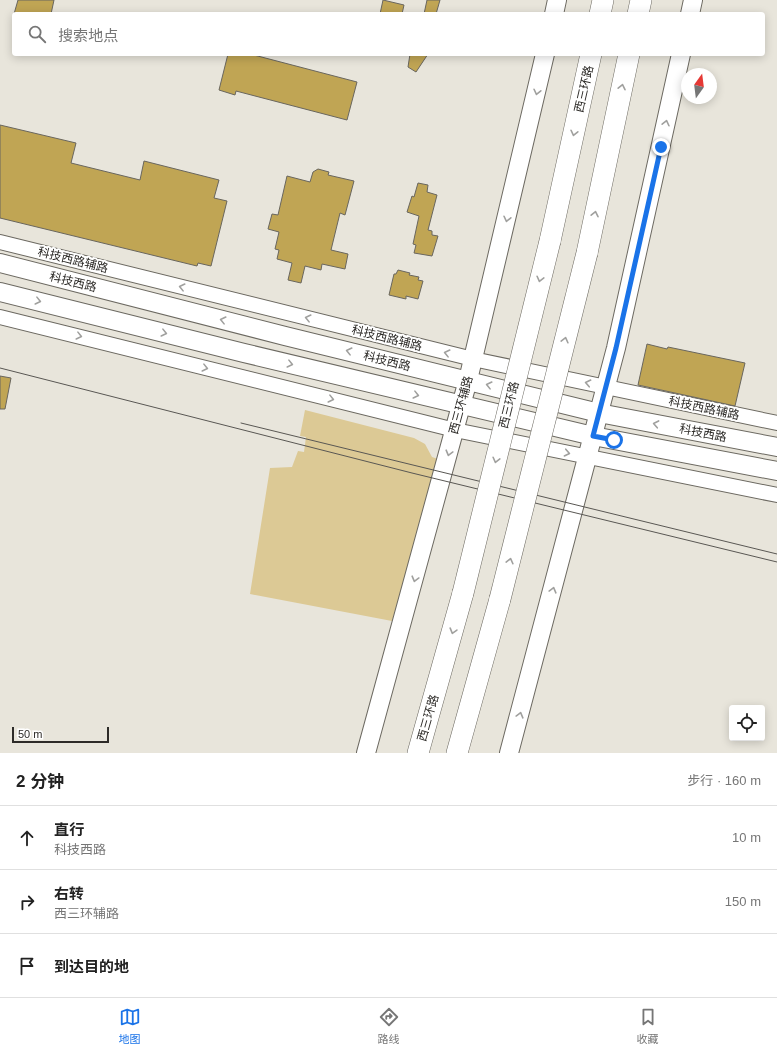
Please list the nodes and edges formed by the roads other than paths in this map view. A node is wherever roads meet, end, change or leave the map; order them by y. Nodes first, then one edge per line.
1 (556, 0) edge
2 (603, 0) edge
3 (641, 0) edge
4 (693, 0) edge
5 (554, 12) edge
6 (600, 12) edge
7 (638, 12) edge
8 (690, 12) edge
9 (545, 56) edge
10 (591, 56) edge
11 (629, 56) edge
12 (681, 56) edge
13 (0, 242) edge
14 (0, 263) edge
15 (0, 292) edge
16 (0, 317) edge
17 (473, 360) junction
18 (468, 380) junction
19 (606, 387) junction
20 (462, 406) junction
21 (599, 413) junction
22 (777, 423) edge
23 (455, 430) junction
24 (593, 436) junction
25 (777, 447) edge
26 (588, 458) junction
27 (777, 471) edge
28 (777, 495) edge
29 (366, 753) edge
30 (418, 753) edge
31 (457, 753) edge
32 (510, 753) edge

1 - 5 main road
2 - 6 highway
3 - 7 highway
4 - 8 main road
9 -> 17 main road, 西三环辅路
10 -> 30 highway, 西三环路, bridge
31 -> 11 highway, bridge
19 -> 12 main road
17 -> 13 street, 科技西路辅路
18 -> 14 main road, 科技西路
15 -> 20 main road, 科技西路
16 -> 23 street
17 - 18 main road, 西三环辅路
19 -> 17 street, 科技西路辅路
18 - 20 main road, 西三环辅路
21 -> 18 main road, 科技西路
19 - 21 main road
19 - 22 street, 科技西路辅路
20 - 23 main road, 西三环辅路
20 - 24 main road, 科技西路
21 - 24 main road
25 -> 21 main road, 科技西路
23 -> 26 street
23 -> 29 main road, 西三环辅路
24 - 26 main road
24 - 27 main road, 科技西路
26 - 28 street
32 -> 26 main road

